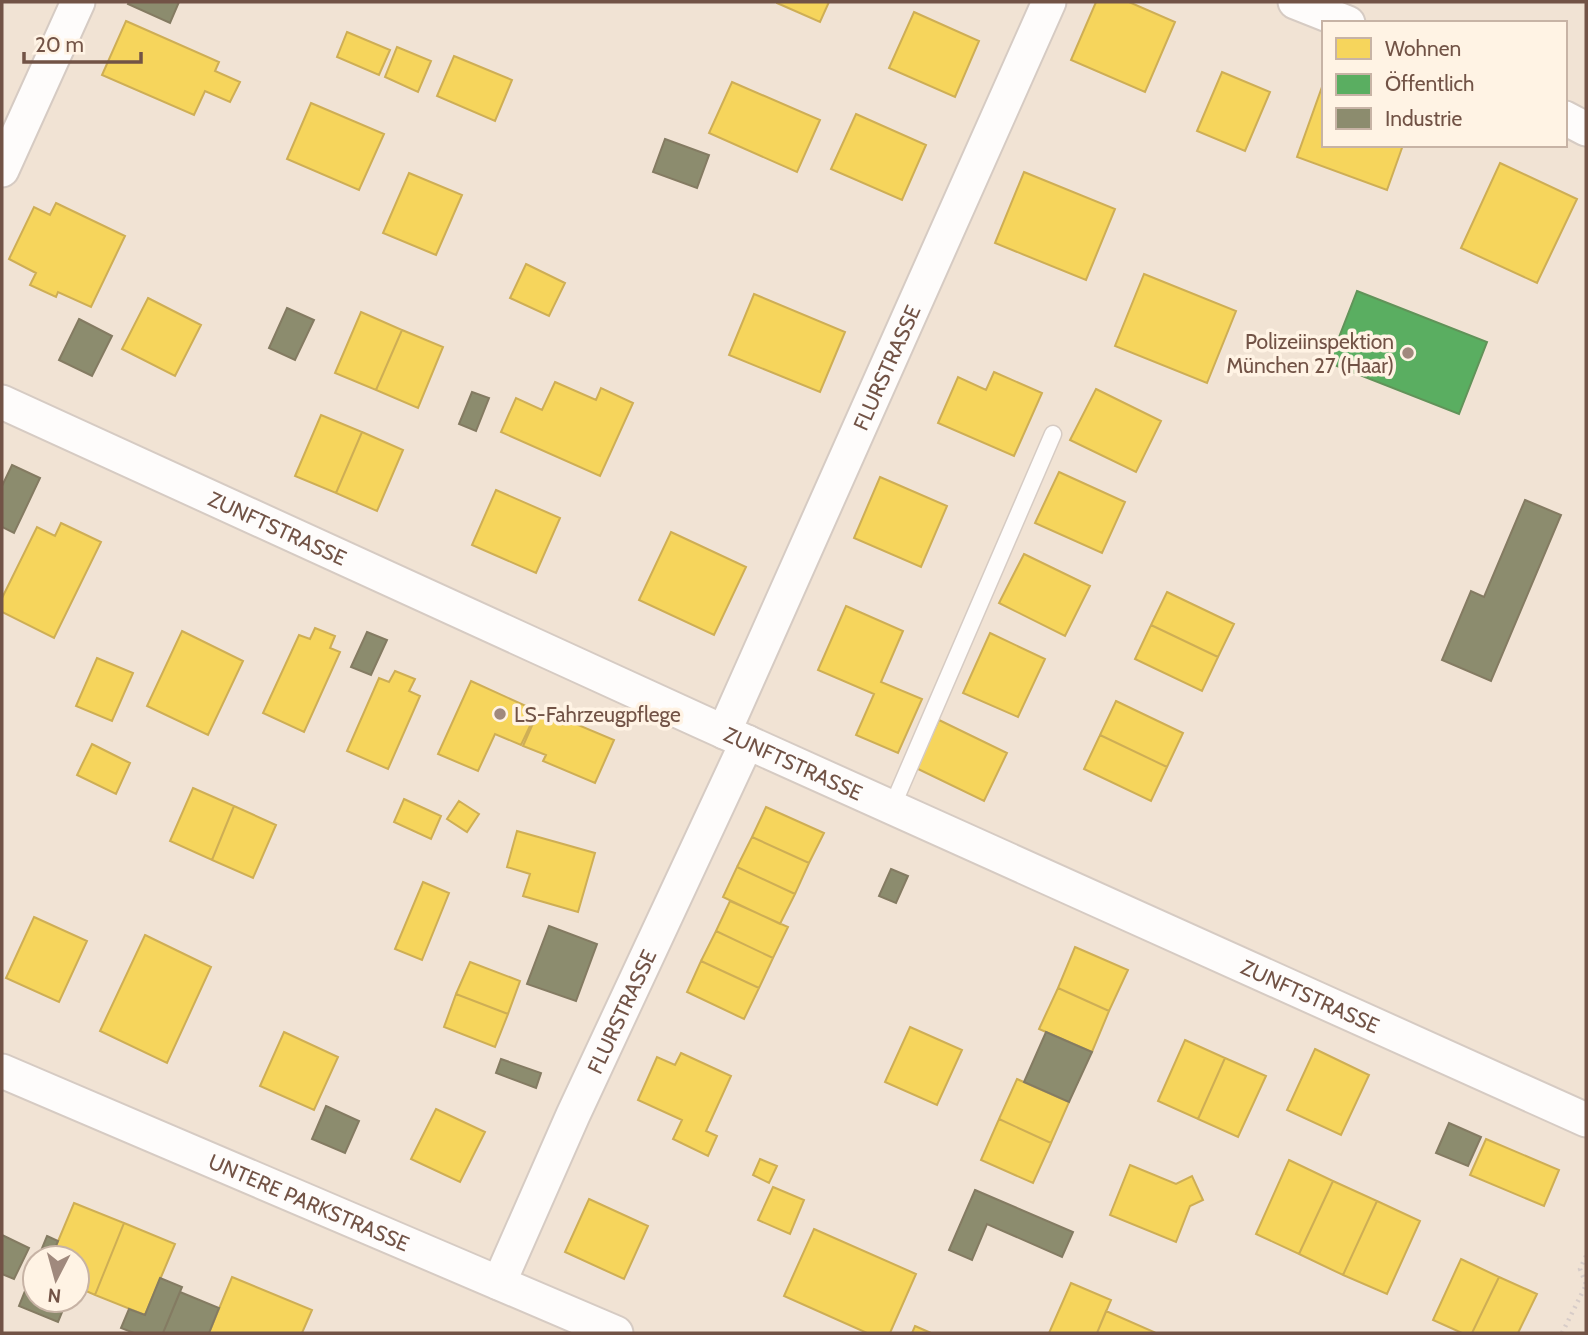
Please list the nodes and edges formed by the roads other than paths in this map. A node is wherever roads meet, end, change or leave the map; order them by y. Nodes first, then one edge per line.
1 (78, 2) edge
2 (1049, 2) edge
3 (1295, 2) edge
4 (1343, 21) edge
5 (1567, 119) edge
6 (1586, 129) edge
7 (2, 170) edge
8 (2, 402) edge
9 (1053, 434) dead end
10 (735, 737) junction
11 (892, 807) junction
12 (2, 1071) edge
13 (1586, 1119) edge
14 (499, 1283) junction
15 (616, 1333) edge

1 - 7 street
2 - 10 street, FLURSTRASSE
3 - 4 street
5 - 6 street
8 - 10 street, ZUNFTSTRASSE
9 - 11 lane
10 - 11 street, ZUNFTSTRASSE
10 - 14 street, FLURSTRASSE
11 - 13 street, ZUNFTSTRASSE
12 - 14 street, UNTERE PARKSTRASSE
14 - 15 street, UNTERE PARKSTRASSE

